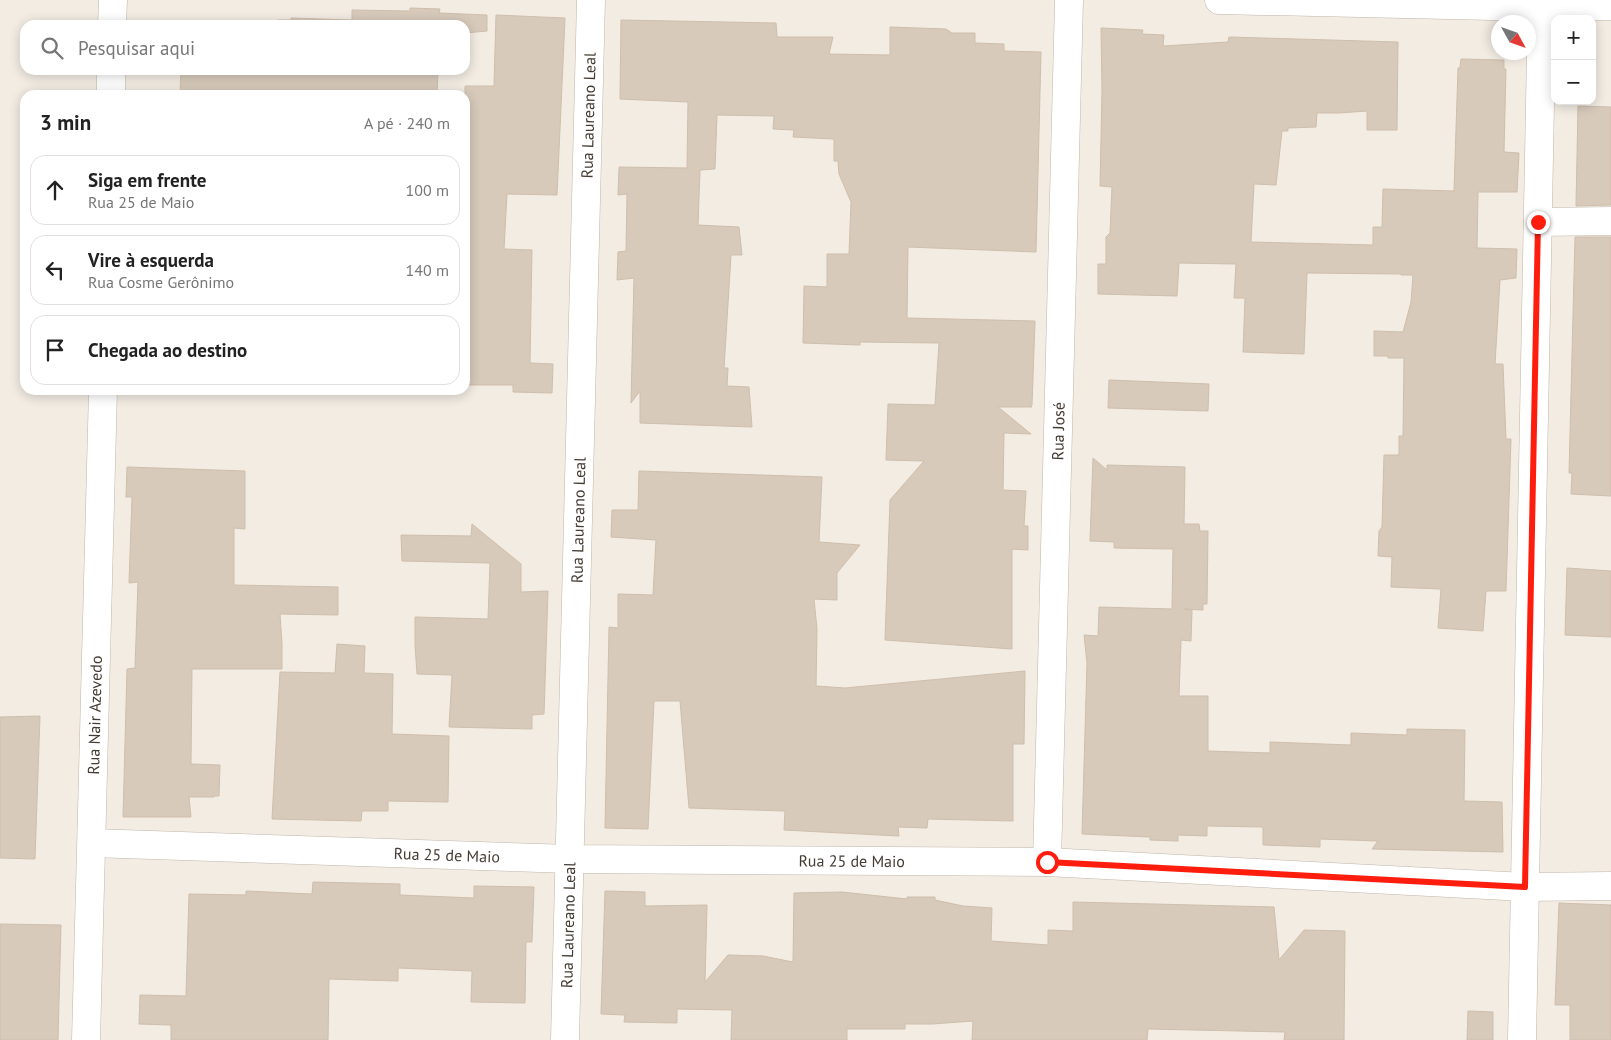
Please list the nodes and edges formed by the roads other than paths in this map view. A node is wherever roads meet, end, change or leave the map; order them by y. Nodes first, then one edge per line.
1 (113, 0) edge
2 (591, 0) edge
3 (1070, 0) edge
4 (1219, 0) edge
5 (1542, 3) edge
6 (1611, 6) edge
7 (112, 20) edge
8 (111, 75) edge
9 (111, 90) edge
10 (1538, 222) junction
11 (1611, 222) edge
12 (103, 395) edge
13 (92, 843) junction
14 (570, 859) junction
15 (1047, 862) junction
16 (1611, 886) edge
17 (1525, 887) junction
18 (86, 1040) edge
19 (566, 1040) edge
20 (1522, 1040) edge

1 - 7 street
2 - 14 street, Rua Laureano Leal
3 - 15 street, Rua José
4 - 5 street
5 - 6 street
5 - 10 street
8 - 9 street
10 - 11 street
10 - 17 street
12 - 13 street, Rua Nair Azevedo
13 - 14 street, Rua 25 de Maio
13 - 18 street, Rua Nair Azevedo
14 - 15 street, Rua 25 de Maio
14 - 19 street, Rua Laureano Leal
15 - 17 street, Rua 25 de Maio
16 - 17 street, Rua 25 de Maio
17 - 20 street

